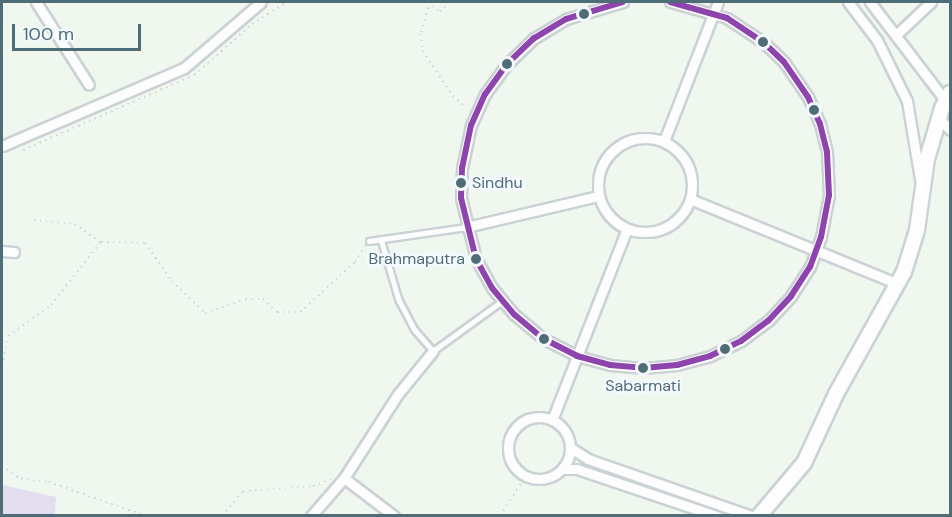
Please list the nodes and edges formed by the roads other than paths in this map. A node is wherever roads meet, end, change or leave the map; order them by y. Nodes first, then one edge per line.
1 (36, 2) edge
2 (261, 2) edge
3 (623, 2) edge
4 (670, 2) edge
5 (718, 2) edge
6 (848, 2) edge
7 (870, 2) edge
8 (931, 2) edge
9 (714, 13) junction
10 (897, 34) junction
11 (89, 86) dead end
12 (948, 96) edge
13 (939, 118) junction
14 (951, 130) edge
15 (664, 141) junction
16 (2, 146) edge
17 (922, 195) junction
18 (598, 196) junction
19 (690, 199) junction
20 (466, 227) junction
21 (627, 229) junction
22 (381, 239) junction
23 (369, 241) road end
24 (2, 251) edge
25 (817, 251) junction
26 (14, 252) dead end
27 (898, 284) junction
28 (502, 301) junction
29 (433, 351) junction
30 (577, 356) junction
31 (552, 420) junction
32 (571, 448) junction
33 (563, 469) junction
34 (346, 475) junction
35 (311, 516) edge
36 (394, 516) edge
37 (717, 516) edge
38 (752, 516) edge
39 (759, 516) edge

1 - 11 street
2 - 16 street
3 - 20 street
4 - 9 street
5 - 9 street
6 - 17 street
7 - 10 street
8 - 10 street
9 - 15 street
9 - 25 street
10 - 12 street
12 - 13 main road
13 - 14 street
13 - 17 main road
15 - 18 street
15 - 19 street
17 - 27 main road
18 - 20 street
18 - 21 street
19 - 21 street
19 - 25 street
20 - 22 lane
20 - 28 street
21 - 30 street
22 - 23 lane
22 - 29 lane
24 - 26 street
25 - 27 street
25 - 30 street
27 - 39 main road
28 - 29 lane
28 - 30 street
29 - 34 street
30 - 31 street
31 - 32 street
31 - 33 street
32 - 33 street
32 - 38 street
33 - 37 street
34 - 35 street
34 - 36 street

